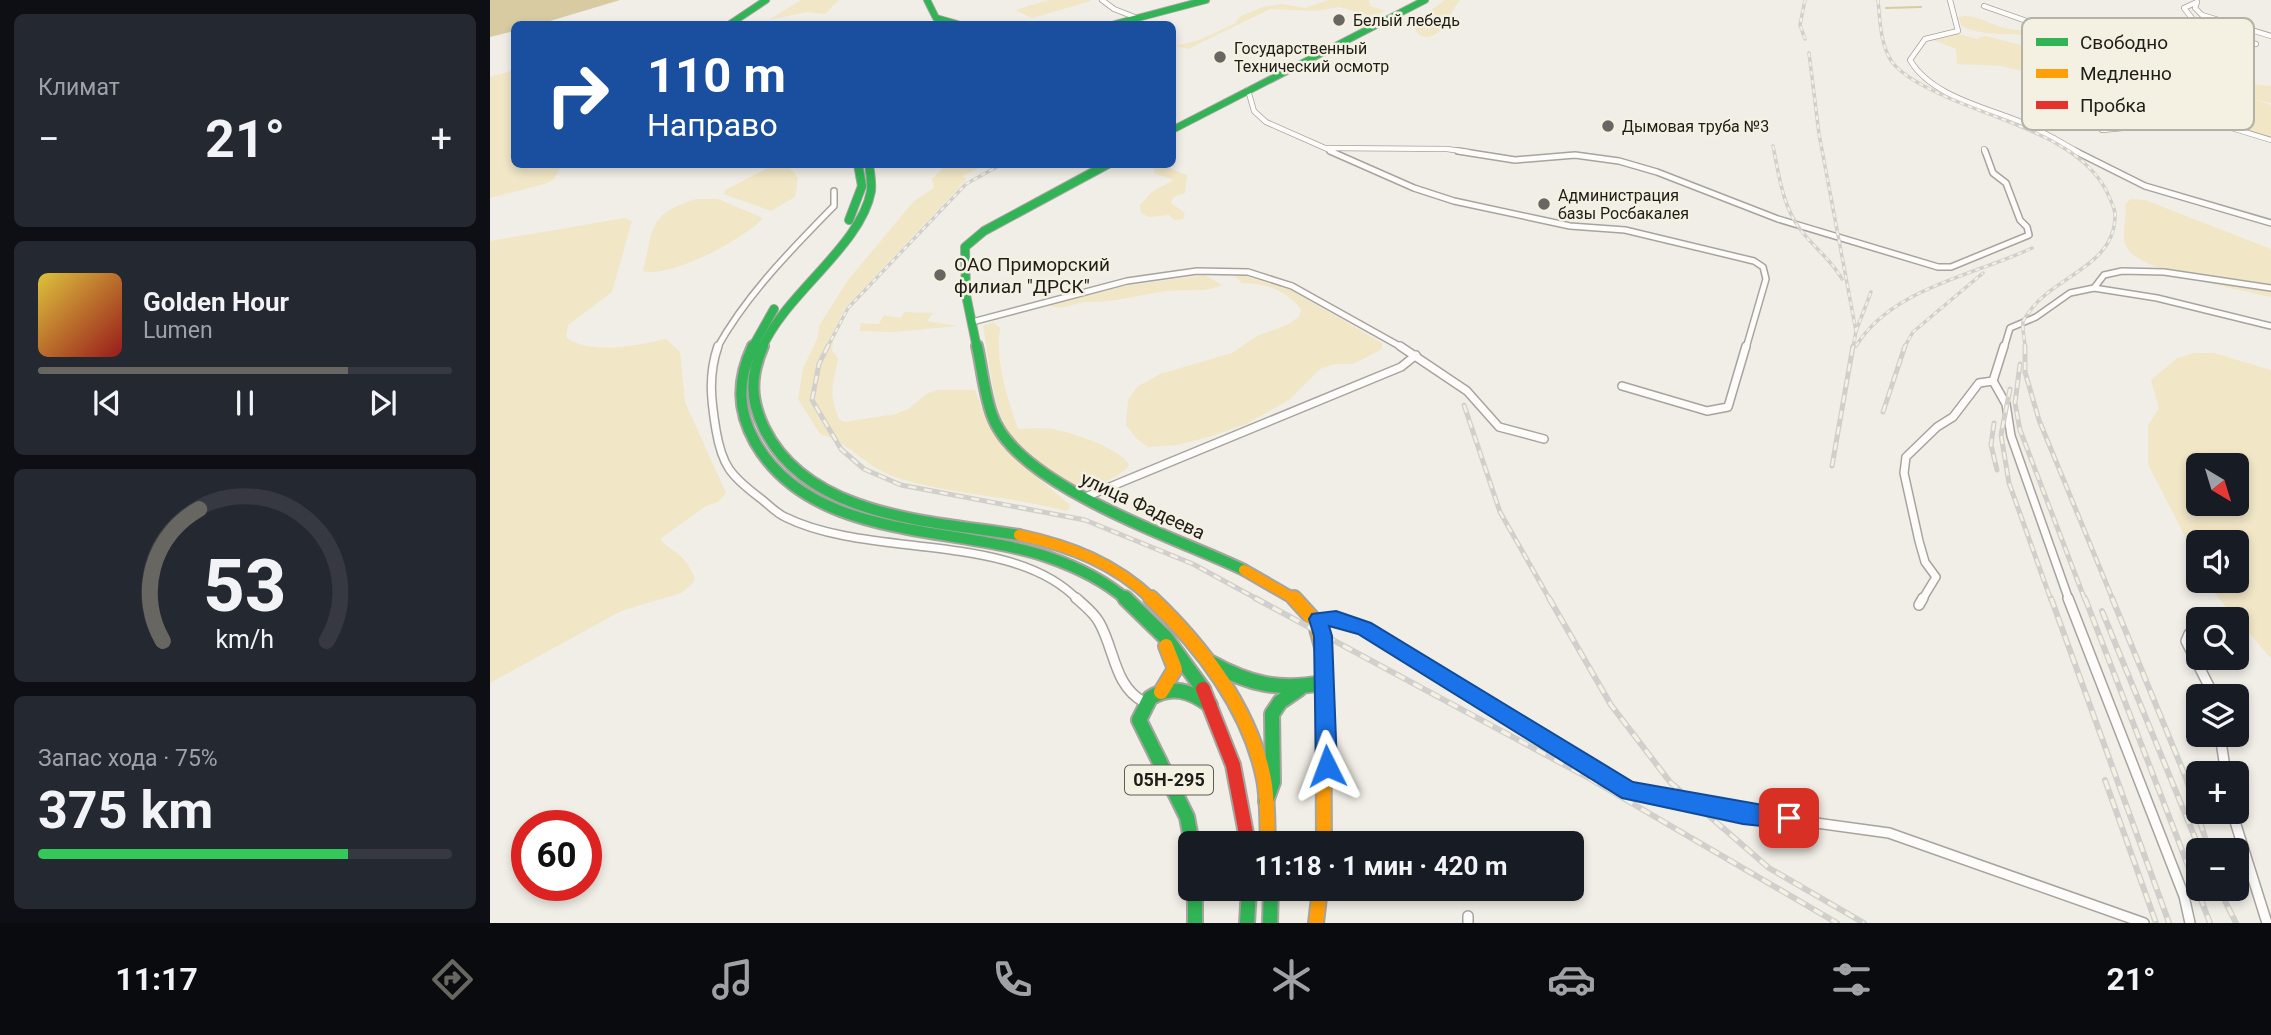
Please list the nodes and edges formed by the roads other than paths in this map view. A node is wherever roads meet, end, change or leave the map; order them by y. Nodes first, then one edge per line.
1 (766, 0) edge
2 (772, 0) edge
3 (927, 0) edge
4 (1102, 0) edge
5 (1206, 0) edge
6 (1425, 0) edge
7 (2197, 1) edge
8 (1950, 2) edge
9 (1984, 6) dead end
10 (1137, 18) junction
11 (2191, 18) edge
12 (2212, 18) edge
13 (2022, 19) edge
14 (734, 21) edge
15 (741, 21) edge
16 (946, 21) edge
17 (1126, 21) edge
18 (2254, 31) edge
19 (2271, 36) edge
20 (1248, 90) junction
21 (2022, 123) edge
22 (1176, 128) edge
23 (2038, 130) edge
24 (2242, 130) edge
25 (2271, 140) edge
26 (1325, 148) junction
27 (1984, 149) dead end
28 (859, 168) edge
29 (870, 168) edge
30 (1101, 168) edge
31 (834, 191) dead end
32 (2271, 223) edge
33 (2094, 288) junction
34 (2271, 288) edge
35 (972, 322) junction
36 (2271, 326) edge
37 (1416, 355) junction
38 (1993, 381) junction
39 (1622, 386) dead end
40 (1544, 439) dead end
41 (1082, 499) junction
42 (1919, 605) dead end
43 (1318, 619) junction
44 (1158, 630) junction
45 (1210, 663) junction
46 (1322, 683) junction
47 (1298, 689) junction
48 (1161, 692) junction
49 (1144, 702) junction
50 (1216, 710) junction
51 (1266, 801) junction
52 (2236, 824) edge
53 (1190, 831) edge
54 (1247, 831) edge
55 (1267, 831) edge
56 (1324, 831) edge
57 (1195, 901) edge
58 (1248, 901) edge
59 (1271, 901) edge
60 (1319, 901) edge
61 (1195, 923) edge
62 (1247, 923) edge
63 (1270, 923) edge
64 (1316, 923) edge
65 (2144, 923) edge
66 (2190, 923) edge
67 (2267, 923) edge

1 - 14 main road
2 - 15 main road
3 - 16 main road
4 - 10 street
5 - 10 main road
6 - 20 main road
7 - 11 street
7 - 12 street
8 - 21 street
9 - 13 street
10 - 17 main road
18 - 19 street
20 - 22 main road
20 - 26 street
23 - 32 street
24 - 25 street
26 - 27 street
26 - 39 street
28 - 44 main road
29 - 45 main road
30 - 35 main road, улица Фадеева
31 - 49 street
33 - 34 street
33 - 36 street
33 - 38 street
35 - 37 street
35 - 41 main road, улица Фадеева
37 - 40 street
37 - 41 street
38 - 42 street
38 - 66 street
41 - 43 main road, улица Фадеева
43 - 46 main road
43 - 65 street
44 - 48 main road
44 - 50 main road
45 - 47 main road
45 - 51 main road
46 - 47 main road
46 - 56 main road
47 - 51 main road
48 - 49 main road
48 - 50 main road
49 - 53 main road, 05Н-295
50 - 54 main road
51 - 55 main road
52 - 67 street
57 - 61 main road
58 - 62 main road
59 - 63 main road
60 - 64 main road

